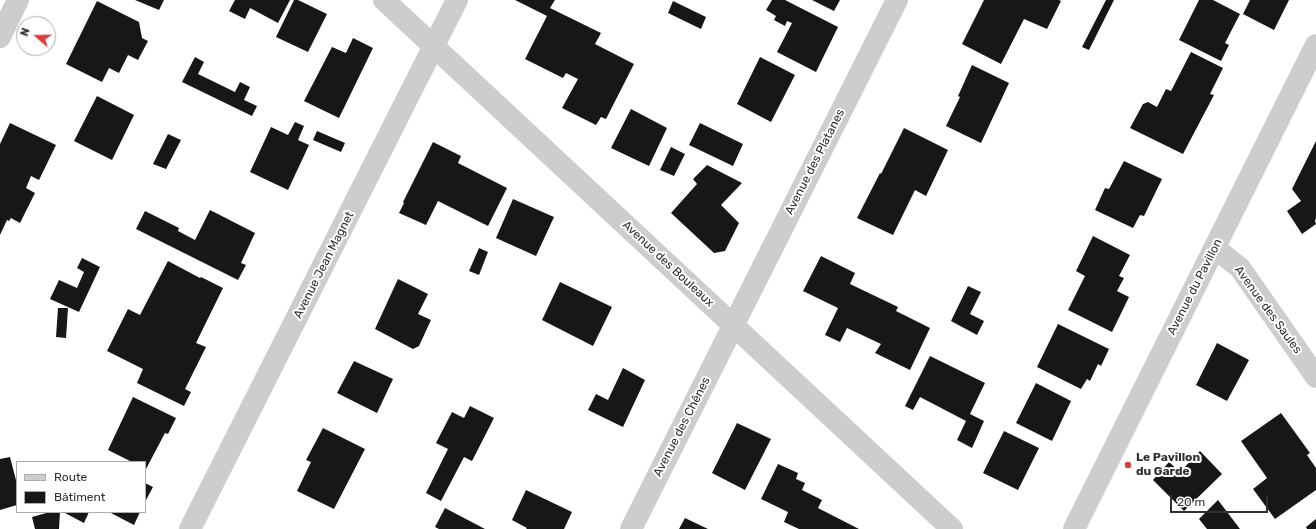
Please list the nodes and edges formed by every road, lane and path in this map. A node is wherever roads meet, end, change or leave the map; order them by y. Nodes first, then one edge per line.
1 (18, 0) edge
2 (384, 0) edge
3 (457, 0) edge
4 (897, 0) edge
5 (0, 37) edge
6 (1316, 45) edge
7 (434, 46) junction
8 (1215, 248) junction
9 (733, 325) junction
10 (1316, 377) edge
11 (190, 529) edge
12 (631, 529) edge
13 (952, 529) edge
14 (1074, 529) edge

1 - 5 street
2 - 7 street, Avenue des Bouleaux
3 - 7 street, Avenue Jean Magnet
4 - 9 street, Avenue des Platanes
6 - 8 street, Avenue du Pavillon
7 - 9 street, Avenue des Bouleaux
7 - 11 street, Avenue Jean Magnet
8 - 10 street, Avenue des Saules
8 - 14 street, Avenue du Pavillon
9 - 12 street, Avenue des Chênes
9 - 13 street, Avenue des Bouleaux

